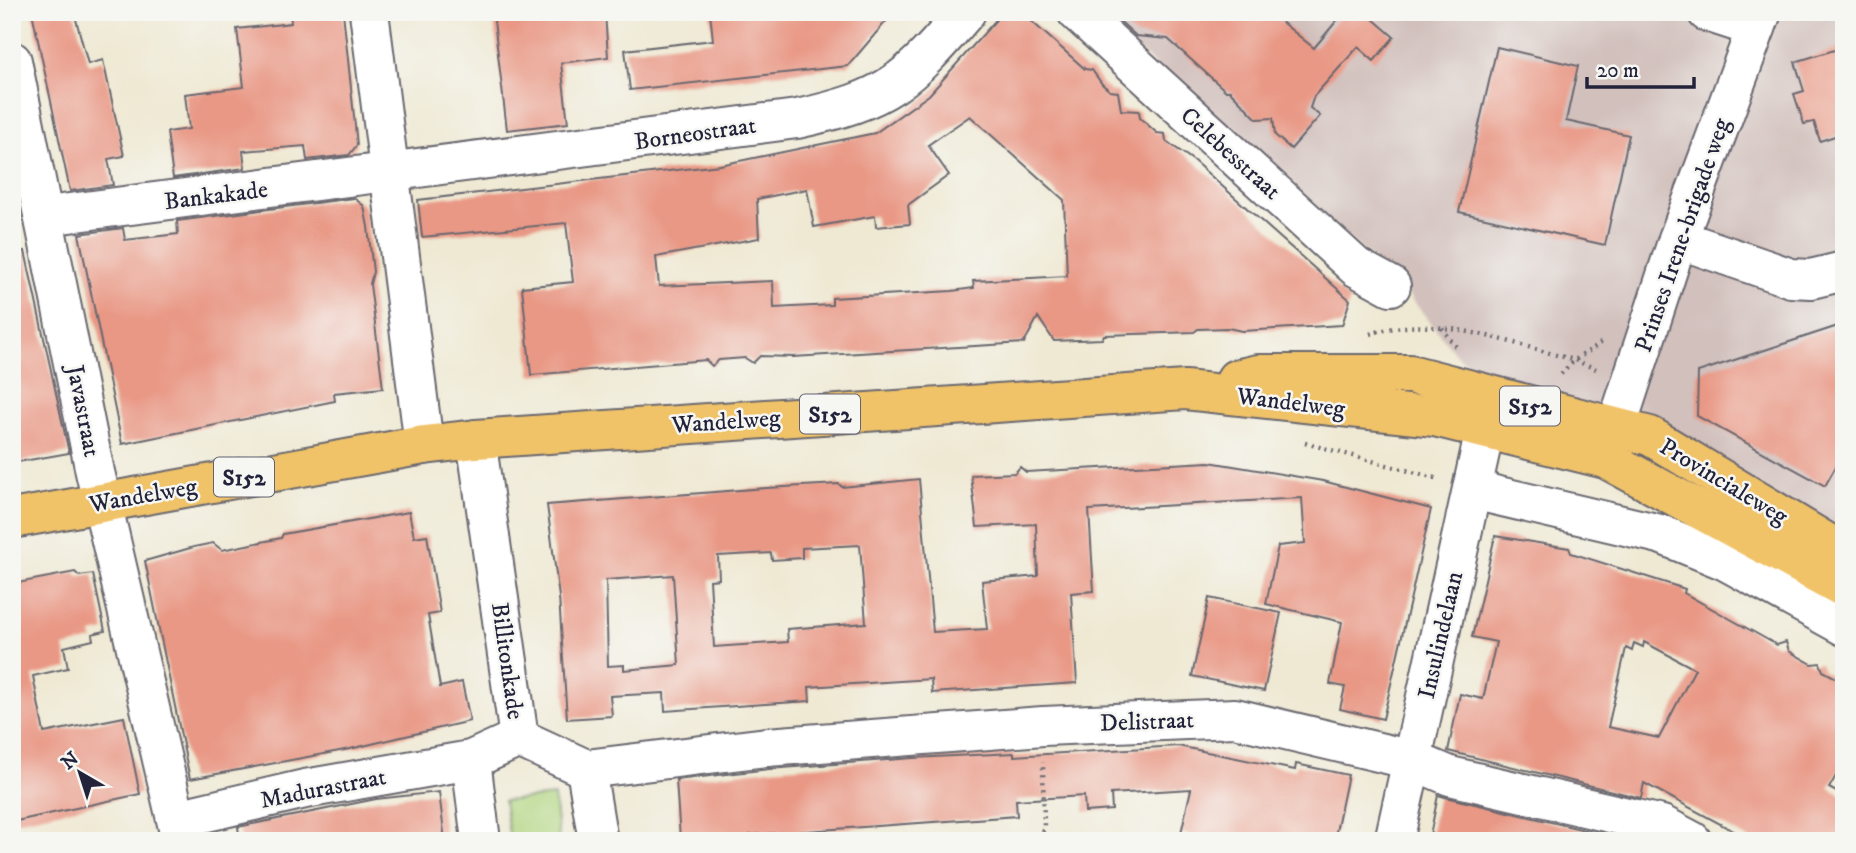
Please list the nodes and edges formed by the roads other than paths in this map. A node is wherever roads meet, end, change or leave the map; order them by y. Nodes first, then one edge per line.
1 (369, 12) edge
2 (966, 12) edge
3 (1077, 12) edge
4 (1707, 12) edge
5 (1759, 20) edge
6 (12, 61) edge
7 (387, 174) junction
8 (46, 216) junction
9 (1678, 239) junction
10 (1844, 271) edge
11 (1391, 286) dead end
12 (1185, 390) junction
13 (1485, 429) junction
14 (476, 439) junction
15 (1610, 443) junction
16 (424, 445) junction
17 (1473, 490) junction
18 (103, 502) junction
19 (12, 519) edge
20 (1844, 553) edge
21 (1844, 588) edge
22 (1844, 626) edge
23 (519, 738) junction
24 (471, 760) junction
25 (1412, 761) junction
26 (586, 769) junction
27 (179, 830) edge
28 (481, 841) edge
29 (598, 841) edge
30 (1394, 841) edge
31 (1692, 841) edge

1 - 7 street
2 - 7 street, Borneostraat
3 - 11 street, Celebesstraat
4 - 5 street
5 - 9 street, Prinses Irene-brigade weg
6 - 8 street, Javastraat
7 - 8 street, Bankakade
7 - 16 street
8 - 18 street, Javastraat
9 - 10 street
9 - 15 street, Prinses Irene-brigade weg
12 - 13 main road, Wandelweg / S152
12 - 14 main road, Wandelweg / S152
12 - 15 main road, Provincialeweg / S152
13 - 15 main road, Provincialeweg / S152
13 - 17 street, Insulindelaan
14 - 16 main road, Wandelweg / S152
14 - 23 street, Billitonkade
15 - 20 main road, Provincialeweg / S152
15 - 21 main road, Provincialeweg / S152
16 - 18 main road, Wandelweg / S152
17 - 22 street
17 - 25 street, Insulindelaan
18 - 19 main road, Wandelweg / S152
18 - 27 street, Javastraat
23 - 24 street, Madurastraat
23 - 26 street, Billitonkade
24 - 27 street, Madurastraat
24 - 28 street
25 - 26 street, Delistraat
25 - 30 street, Insulindelaan
25 - 31 street, Delistraat
26 - 29 street

